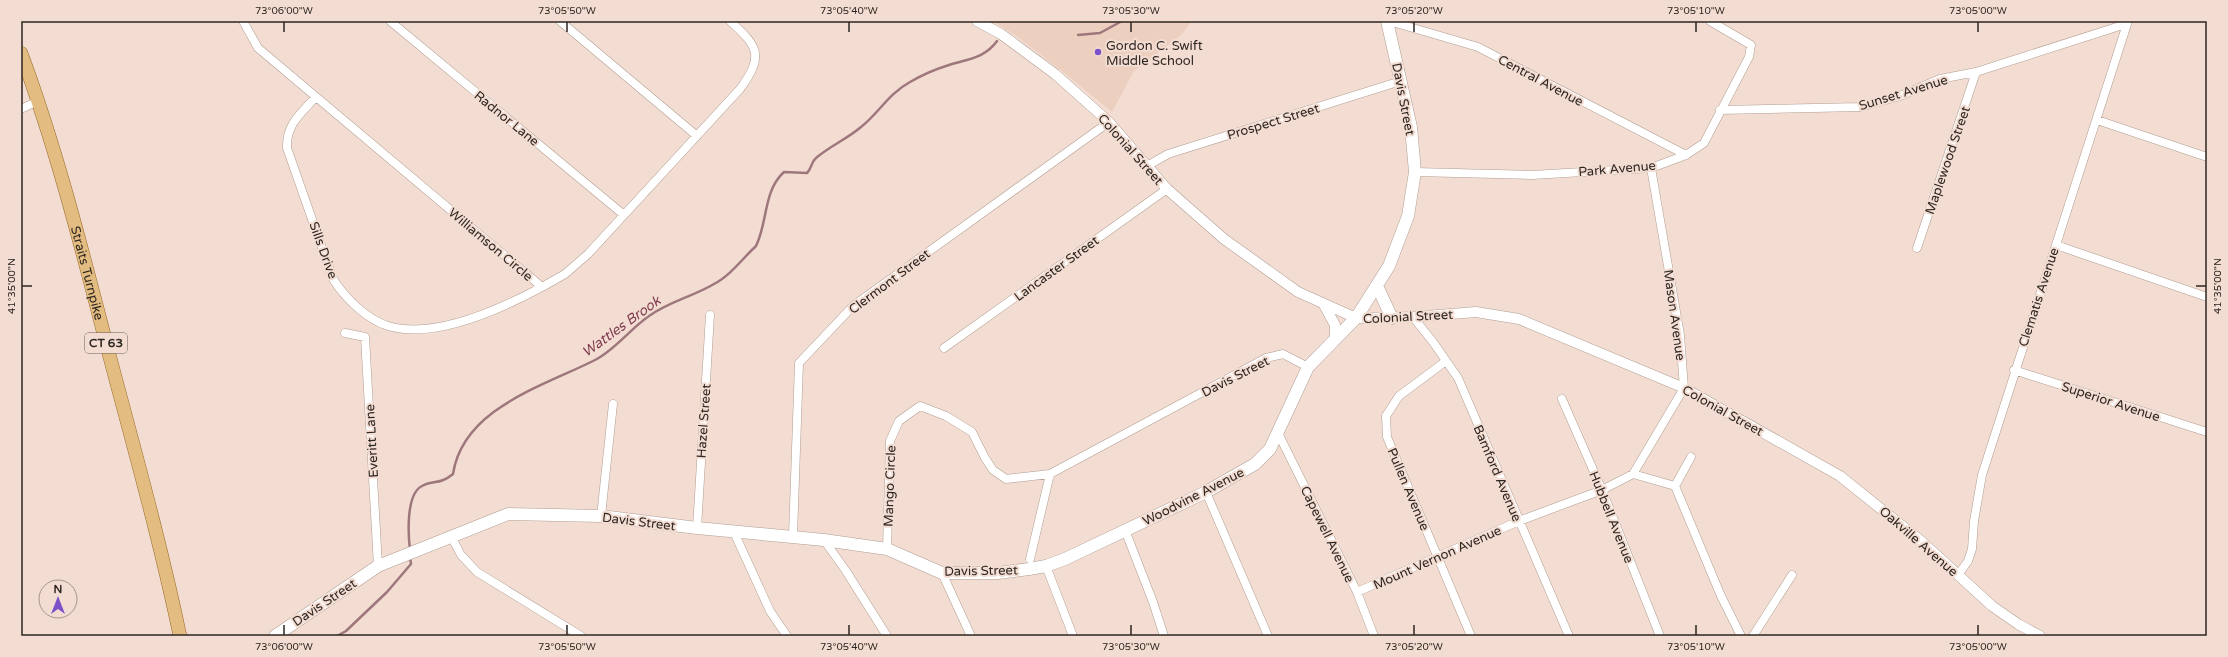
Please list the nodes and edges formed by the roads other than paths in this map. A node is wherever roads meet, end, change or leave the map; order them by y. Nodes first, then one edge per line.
1 (243, 21) edge
2 (390, 21) edge
3 (560, 21) edge
4 (730, 21) edge
5 (977, 21) edge
6 (1388, 21) edge
7 (1710, 21) edge
8 (2127, 23) edge
9 (21, 53) edge
10 (1976, 72) junction
11 (1401, 81) junction
12 (316, 98) junction
13 (38, 101) junction
14 (21, 109) edge
15 (1720, 110) junction
16 (2097, 120) junction
17 (1109, 122) junction
18 (697, 136) junction
19 (1686, 155) junction
20 (2207, 157) edge
21 (1147, 166) junction
22 (1651, 168) junction
23 (1415, 172) junction
24 (1167, 189) junction
25 (624, 215) junction
26 (2056, 245) junction
27 (1917, 248) dead end
28 (1377, 286) junction
29 (542, 287) junction
30 (2207, 297) edge
31 (1323, 303) junction
32 (710, 315) dead end
33 (1413, 317) junction
34 (1356, 318) junction
35 (1392, 318) junction
36 (345, 333) dead end
37 (1335, 340) junction
38 (944, 348) dead end
39 (1446, 361) junction
40 (1308, 367) junction
41 (2014, 370) junction
42 (1684, 388) junction
43 (1562, 400) dead end
44 (613, 404) dead end
45 (2207, 432) edge
46 (1278, 433) junction
47 (1794, 450) joint
48 (1691, 457) dead end
49 (1050, 474) junction
50 (1633, 474) junction
51 (1675, 486) junction
52 (1602, 490) junction
53 (1206, 492) junction
54 (601, 516) junction
55 (1519, 521) junction
56 (697, 528) junction
57 (733, 530) junction
58 (1125, 530) junction
59 (451, 536) junction
60 (793, 536) junction
61 (824, 540) junction
62 (887, 549) junction
63 (1438, 556) junction
64 (383, 564) junction
65 (1029, 564) junction
66 (1046, 566) junction
67 (942, 573) junction
68 (1958, 574) junction
69 (1792, 575) dead end
70 (1357, 592) junction
71 (180, 636) edge
72 (275, 636) edge
73 (581, 636) edge
74 (787, 636) edge
75 (887, 636) edge
76 (971, 636) edge
77 (1073, 636) edge
78 (1164, 636) edge
79 (1268, 636) edge
80 (1374, 636) edge
81 (1471, 636) edge
82 (1569, 636) edge
83 (1660, 636) edge
84 (1741, 636) edge
85 (1753, 636) edge
86 (2040, 636) edge

1 - 12 street, Williamson Circle
2 - 25 street, Radnor Lane
3 - 18 street
4 - 18 street, Williamson Circle
5 - 17 street, Colonial Street
6 - 11 main road, Davis Street
6 - 19 street, Central Avenue
7 - 15 street, Park Avenue
8 - 10 street, Sunset Avenue
8 - 16 street, Clematis Avenue
9 - 13 main road, Straits Turnpike / CT 63
10 - 15 street, Sunset Avenue
10 - 27 street, Maplewood Street
11 - 21 street, Prospect Street
11 - 23 main road, Davis Street
12 - 29 street, Williamson Circle
12 - 29 street, Sills Drive
13 - 14 street
13 - 71 main road, Straits Turnpike / CT 63
15 - 19 street, Park Avenue
16 - 20 street
16 - 26 street, Clematis Avenue
17 - 21 street, Colonial Street
17 - 60 street, Clermont Street
18 - 25 street, Williamson Circle
19 - 22 street, Park Avenue
21 - 24 street, Colonial Street
22 - 23 street, Park Avenue
22 - 42 street, Mason Avenue
23 - 28 main road, Davis Street
24 - 31 street, Colonial Street
24 - 38 street, Lancaster Street
25 - 29 street, Williamson Circle
26 - 30 street
26 - 41 street, Clematis Avenue
28 - 34 main road, Davis Street
28 - 35 main road
31 - 34 street, Colonial Street
31 - 37 street
32 - 56 street, Hazel Street
33 - 35 street, Colonial Street
33 - 39 street, Bamford Avenue
33 - 42 street, Colonial Street
34 - 35 street, Colonial Street
34 - 37 main road, Davis Street
36 - 64 street, Everitt Lane
37 - 40 main road, Davis Street
39 - 55 street, Bamford Avenue
39 - 63 street, Pullen Avenue
40 - 46 main road, Woodvine Avenue
40 - 49 street, Davis Street
41 - 45 street, Superior Avenue
41 - 68 street, Clematis Avenue
42 - 47 street, Colonial Street
42 - 50 street
43 - 52 street, Hubbell Avenue
44 - 54 street
46 - 53 main road, Woodvine Avenue
46 - 70 street, Capewell Avenue
47 - 68 street, Oakville Avenue
48 - 51 street
49 - 62 street, Mango Circle
49 - 65 street, Davis Street
50 - 51 street
50 - 52 street, Mount Vernon Avenue
51 - 84 street
52 - 55 street, Mount Vernon Avenue
52 - 83 street, Hubbell Avenue
53 - 58 main road, Woodvine Avenue
53 - 79 street
54 - 56 main road, Davis Street
54 - 59 main road, Davis Street
55 - 63 street, Mount Vernon Avenue
55 - 82 street, Bamford Avenue
56 - 57 main road, Davis Street
57 - 60 main road, Davis Street
57 - 74 street
58 - 66 main road, Woodvine Avenue
58 - 78 street
59 - 64 main road, Davis Street
59 - 73 street
60 - 61 main road, Davis Street
61 - 62 main road, Davis Street
61 - 75 street
62 - 67 main road, Davis Street
63 - 70 street, Mount Vernon Avenue
63 - 81 street, Pullen Avenue
64 - 72 main road, Davis Street
65 - 66 main road, Woodvine Avenue
65 - 67 main road, Davis Street
66 - 77 street
67 - 76 street
68 - 86 street, Oakville Avenue
69 - 85 street
70 - 80 street, Capewell Avenue

